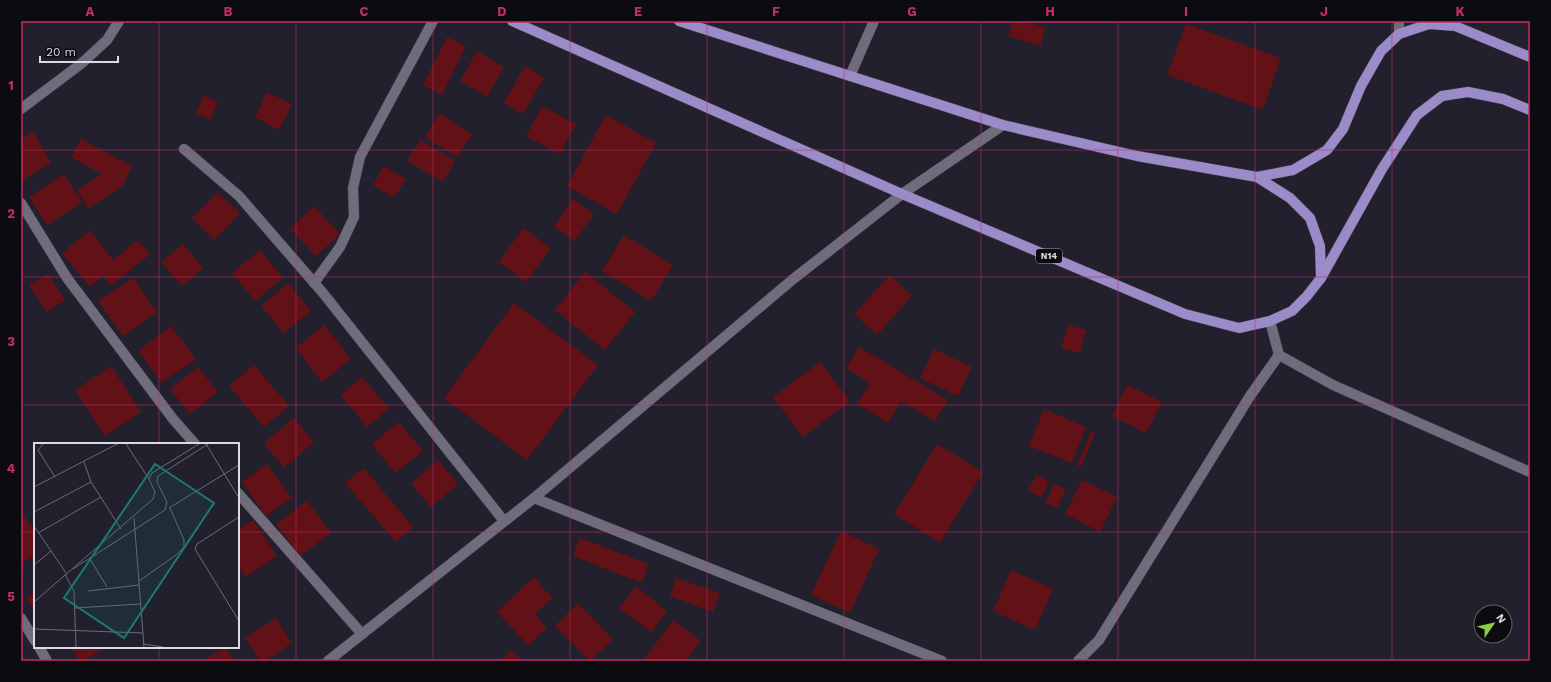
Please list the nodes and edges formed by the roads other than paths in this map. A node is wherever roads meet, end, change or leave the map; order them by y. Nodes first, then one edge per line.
1 (119, 21) edge
2 (433, 21) edge
3 (512, 21) edge
4 (679, 21) edge
5 (874, 21) edge
6 (1399, 21) edge
7 (1399, 34) junction
8 (1530, 57) edge
9 (850, 76) junction
10 (21, 109) edge
11 (1530, 110) edge
12 (1004, 125) junction
13 (184, 149) dead end
14 (1257, 176) junction
15 (902, 194) junction
16 (21, 203) edge
17 (1321, 278) junction
18 (314, 283) junction
19 (1270, 321) junction
20 (1279, 355) junction
21 (194, 443) edge
22 (1530, 472) edge
23 (239, 494) edge
24 (534, 498) junction
25 (504, 521) junction
26 (21, 618) edge
27 (362, 634) junction
28 (34, 639) edge
29 (40, 648) edge
30 (47, 661) edge
31 (328, 661) edge
32 (942, 661) edge
33 (1078, 661) edge

1 - 10 street
2 - 18 street
3 - 15 main road, N14
4 - 9 main road
5 - 9 street
6 - 7 street
7 - 8 main road
7 - 14 main road
9 - 12 main road
11 - 17 main road, N14
12 - 14 main road
12 - 15 street
13 - 18 street
14 - 17 main road
15 - 19 main road, N14
15 - 24 street
16 - 21 street
17 - 19 main road, N14
18 - 25 street
19 - 20 street
20 - 22 street
20 - 33 street
23 - 27 street
24 - 25 street
24 - 32 street
25 - 27 street
26 - 28 street
27 - 31 street
29 - 30 street

